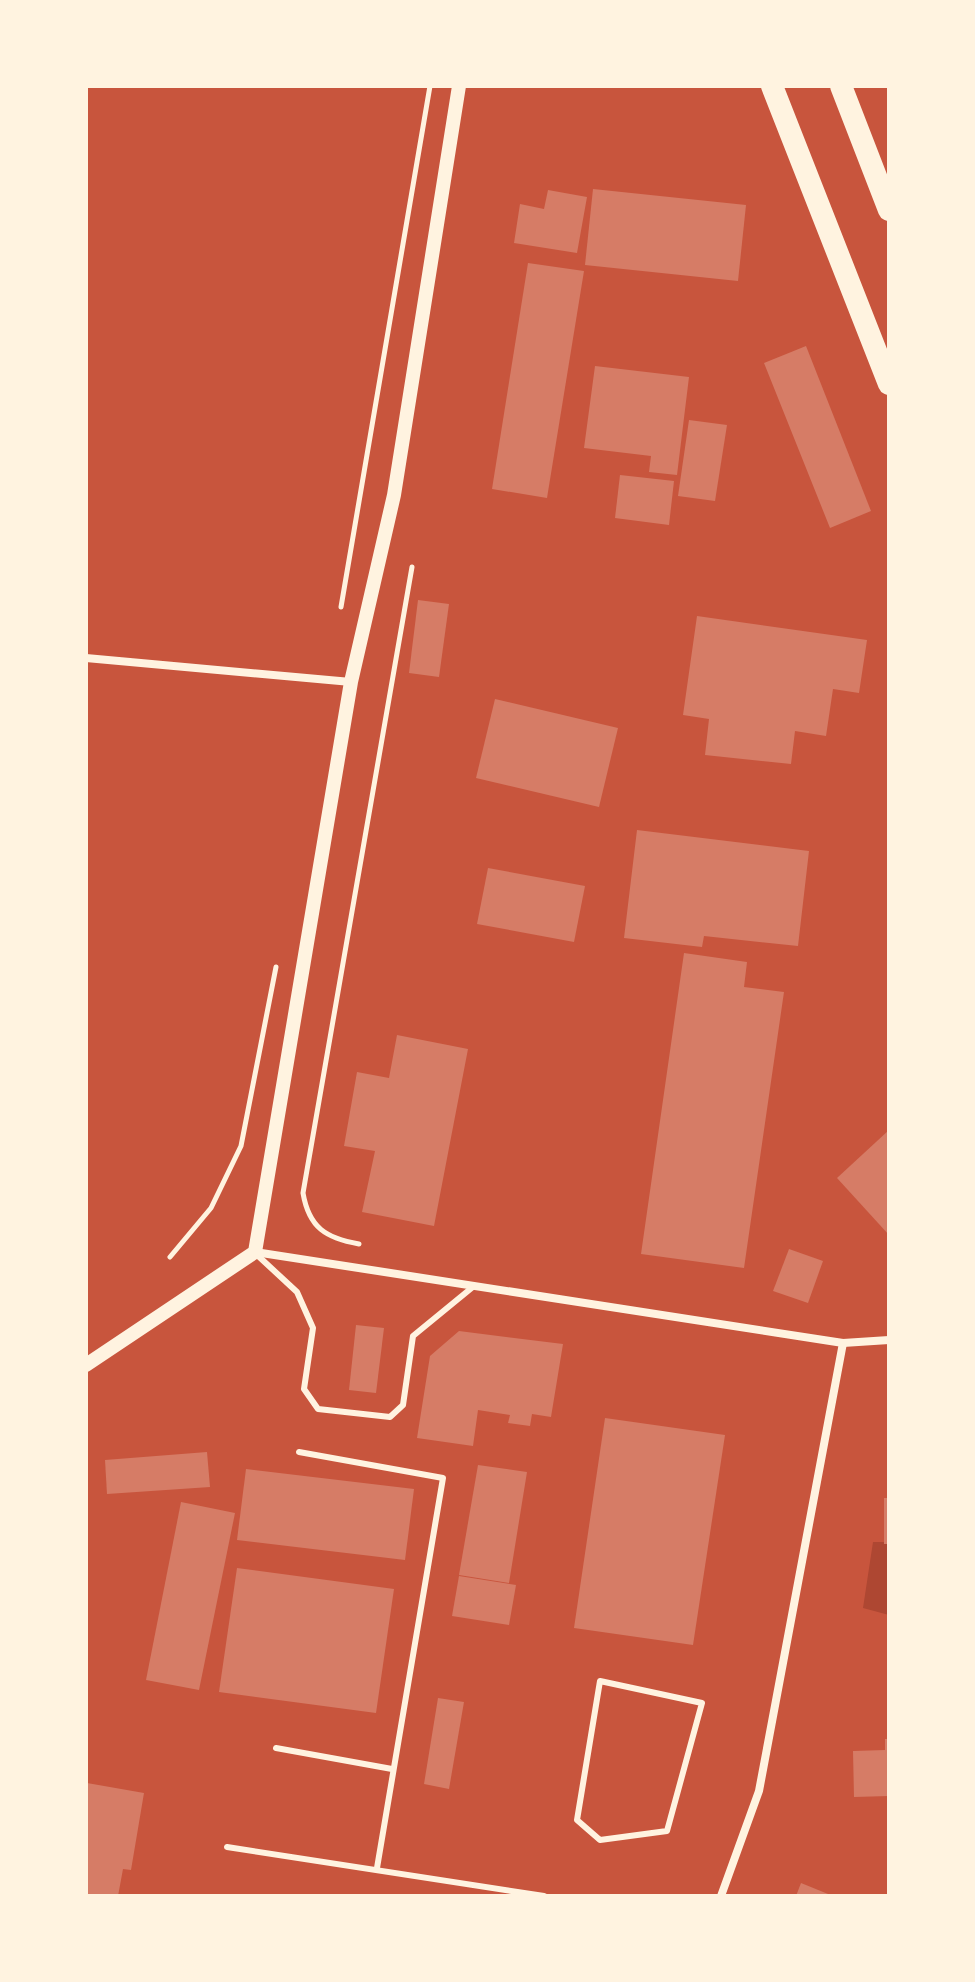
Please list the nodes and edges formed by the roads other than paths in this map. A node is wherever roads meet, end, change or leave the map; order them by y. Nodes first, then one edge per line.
1 (459, 86) edge
2 (772, 86) edge
3 (841, 86) edge
4 (889, 210) edge
5 (889, 384) edge
6 (86, 658) edge
7 (351, 682) junction
8 (255, 1252) junction
9 (474, 1286) junction
10 (889, 1340) edge
11 (843, 1343) junction
12 (86, 1365) edge
13 (299, 1452) dead end
14 (276, 1748) dead end
15 (392, 1769) junction
16 (600, 1840) joint
17 (227, 1847) dead end
18 (377, 1868) junction
19 (544, 1896) edge
20 (721, 1896) edge

1 - 7 street
2 - 5 highway
3 - 4 highway
6 - 7 street
7 - 8 street
8 - 9 street
8 - 9 lane
8 - 12 street
9 - 11 street
10 - 11 street
11 - 20 street
13 - 15 lane
14 - 15 lane
15 - 18 lane
16 - 16 lane
17 - 18 lane
18 - 19 lane

